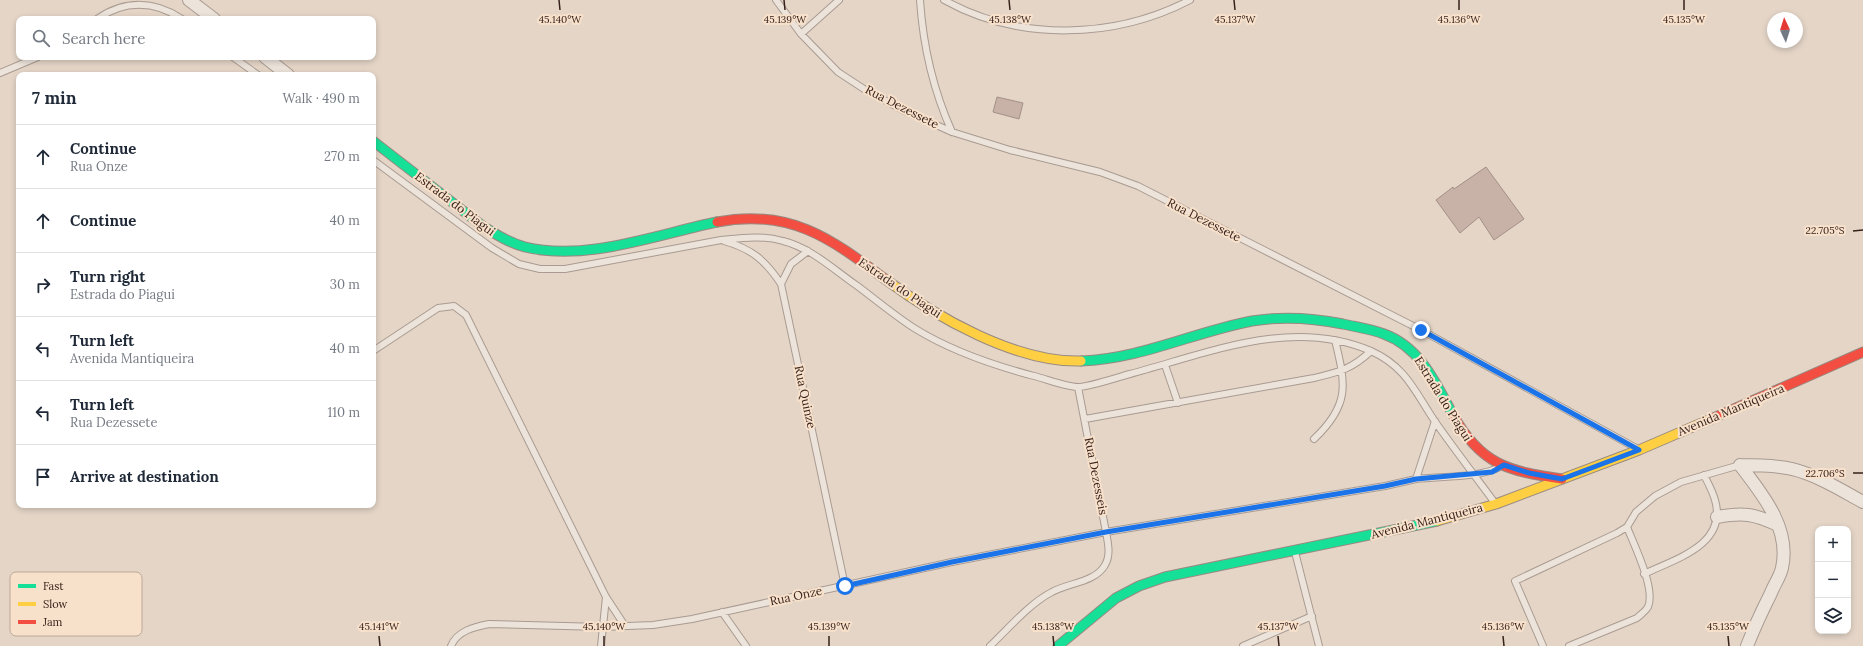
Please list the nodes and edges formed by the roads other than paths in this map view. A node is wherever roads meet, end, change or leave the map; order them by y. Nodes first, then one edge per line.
1 (189, 0) edge
2 (776, 0) edge
3 (839, 0) edge
4 (920, 0) edge
5 (944, 0) edge
6 (1190, 0) edge
7 (101, 16) edge
8 (177, 16) edge
9 (210, 16) edge
10 (801, 34) junction
11 (31, 60) edge
12 (237, 60) edge
13 (269, 60) edge
14 (254, 72) edge
15 (284, 72) edge
16 (0, 73) edge
17 (952, 132) junction
18 (376, 143) edge
19 (376, 162) edge
20 (721, 240) junction
21 (808, 251) junction
22 (782, 284) junction
23 (1336, 340) junction
24 (376, 349) edge
25 (1371, 351) junction
26 (1863, 352) edge
27 (1165, 365) junction
28 (1343, 370) junction
29 (1078, 387) junction
30 (1178, 403) junction
31 (1085, 419) junction
32 (1435, 421) junction
33 (1314, 439) dead end
34 (1639, 450) junction
35 (1504, 465) junction
36 (1740, 465) junction
37 (1474, 475) junction
38 (1704, 475) junction
39 (1416, 479) junction
40 (1562, 479) junction
41 (1863, 502) edge
42 (1496, 504) junction
43 (1717, 517) junction
44 (1778, 524) junction
45 (1627, 527) junction
46 (1106, 532) junction
47 (1294, 550) junction
48 (1644, 574) junction
49 (845, 586) junction
50 (606, 596) junction
51 (722, 612) junction
52 (1312, 616) junction
53 (625, 626) junction
54 (602, 627) junction
55 (451, 646) edge
56 (601, 646) edge
57 (746, 646) edge
58 (990, 646) edge
59 (1058, 646) edge
60 (1243, 646) edge
61 (1319, 646) edge
62 (1543, 646) edge
63 (1569, 646) edge
64 (1747, 646) edge

1 - 9 street
2 - 10 lane, Rua Dezessete
3 - 10 lane
4 - 17 lane
5 - 6 lane
7 - 8 lane
10 - 17 lane, Rua Dezessete
11 - 16 lane
12 - 14 lane
13 - 15 street
17 - 34 lane, Rua Dezessete
18 - 35 street, Estrada do Piagui
19 - 20 lane
20 - 21 lane
20 - 22 lane, Rua Quinze
21 - 22 lane
21 - 29 lane
22 - 49 lane, Rua Quinze
23 - 25 lane
23 - 27 lane
23 - 28 lane
24 - 50 lane
25 - 28 lane
25 - 32 lane
26 - 34 street, Avenida Mantiqueira
27 - 29 lane
27 - 30 lane
28 - 30 lane
28 - 33 lane
29 - 31 lane, Rua Dezesseis
30 - 31 lane
31 - 46 lane, Rua Dezesseis
32 - 37 lane
32 - 39 lane
34 - 40 street, Avenida Mantiqueira
35 - 37 lane, Rua Onze
35 - 40 street, Estrada do Piagui
36 - 38 lane
36 - 41 street
36 - 44 street
37 - 39 lane, Rua Onze
37 - 42 lane
38 - 43 lane
38 - 45 lane
39 - 46 lane, Rua Onze
40 - 42 street, Avenida Mantiqueira
42 - 47 street, Avenida Mantiqueira
43 - 44 street
43 - 48 lane
44 - 64 street
45 - 48 lane
45 - 62 lane
46 - 49 lane, Rua Onze
46 - 58 lane, Rua Dezesseis
47 - 52 lane
47 - 59 street, Avenida Mantiqueira
48 - 63 lane
49 - 51 lane, Rua Onze
50 - 53 lane
50 - 54 lane
51 - 53 lane, Rua Onze
51 - 57 lane
52 - 60 lane
52 - 61 lane
53 - 54 lane, Rua Onze
54 - 55 lane, Rua Onze
54 - 56 lane

